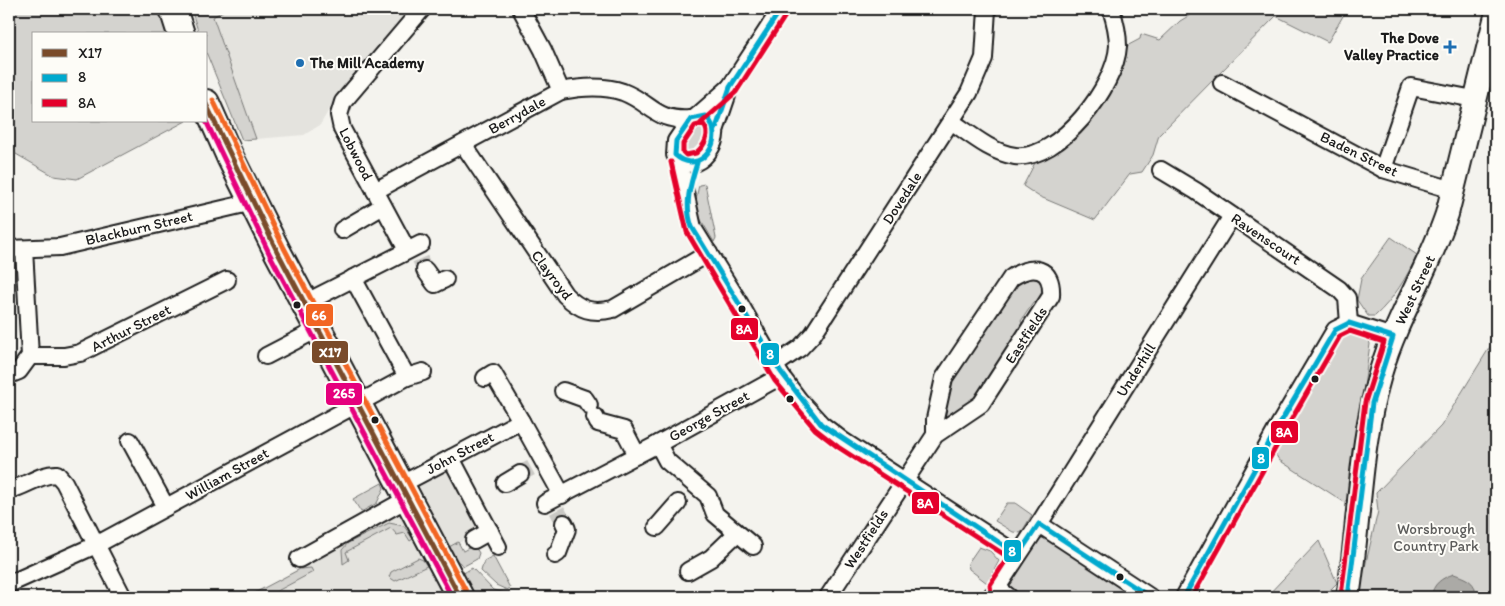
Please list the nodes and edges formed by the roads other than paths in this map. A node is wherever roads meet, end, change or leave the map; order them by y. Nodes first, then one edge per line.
1 (173, 9) edge
2 (422, 9) edge
3 (520, 9) edge
4 (781, 9) edge
5 (987, 9) edge
6 (1111, 9) edge
7 (1496, 16) edge
8 (180, 32) edge
9 (1222, 83) dead end
10 (730, 86) junction
11 (561, 91) junction
12 (1474, 99) junction
13 (208, 108) edge
14 (664, 118) junction
15 (693, 118) junction
16 (951, 121) junction
17 (716, 128) junction
18 (463, 144) junction
19 (676, 153) junction
20 (697, 163) junction
21 (1383, 169) junction
22 (1161, 170) dead end
23 (1453, 190) junction
24 (375, 191) junction
25 (687, 194) junction
26 (253, 202) junction
27 (383, 206) junction
28 (1232, 216) junction
29 (342, 230) dead end
30 (17, 249) edge
31 (709, 253) junction
32 (417, 254) junction
33 (353, 278) junction
34 (445, 279) dead end
35 (227, 280) dead end
36 (306, 303) junction
37 (1349, 323) junction
38 (318, 328) junction
39 (1393, 337) junction
40 (30, 356) junction
41 (266, 356) dead end
42 (778, 370) junction
43 (424, 372) dead end
44 (9, 375) edge
45 (407, 377) junction
46 (485, 378) dead end
47 (563, 391) dead end
48 (358, 404) junction
49 (521, 421) junction
50 (936, 436) junction
51 (130, 441) dead end
52 (658, 444) junction
53 (637, 456) junction
54 (451, 458) junction
55 (532, 467) junction
56 (905, 481) junction
57 (504, 483) dead end
58 (9, 490) edge
59 (404, 492) junction
60 (686, 494) junction
61 (556, 506) junction
62 (166, 507) junction
63 (1039, 524) junction
64 (657, 527) dead end
65 (490, 531) junction
66 (737, 533) junction
67 (474, 540) dead end
68 (96, 545) junction
69 (753, 546) dead end
70 (498, 547) dead end
71 (555, 555) dead end
72 (1018, 555) junction
73 (299, 559) dead end
74 (688, 571) dead end
75 (9, 584) edge
76 (999, 594) edge
77 (123, 597) edge
78 (460, 597) edge
79 (828, 597) edge
80 (1150, 597) edge
81 (1184, 597) edge
82 (1348, 597) edge

1 - 8 highway
2 - 24 street, Lobwood
3 - 11 street
4 - 10 street
5 - 16 street, Dovedale
6 - 16 street
7 - 12 main road, West Street
9 - 21 street, Baden Street
10 - 15 street
10 - 17 street
11 - 14 street, Berrydale
11 - 18 street, Berrydale
12 - 21 street
12 - 23 main road, West Street
13 - 26 highway
14 - 15 street
14 - 19 street
15 - 17 street
15 - 19 street
16 - 42 street, Dovedale
17 - 20 street
18 - 24 street, Berrydale
18 - 31 street, Clayroyd
19 - 20 street
19 - 25 street
20 - 25 street
21 - 23 street, Baden Street
22 - 28 street, Ravenscourt
23 - 39 main road, West Street
24 - 27 street, Lobwood
25 - 31 street
26 - 30 street, Blackburn Street
26 - 36 highway
27 - 29 street
27 - 32 street, Lobwood
28 - 37 street, Ravenscourt
28 - 63 street, Underhill
30 - 40 street
31 - 42 street
32 - 33 street
32 - 34 street
33 - 36 street
33 - 45 street
35 - 40 street, Arthur Street
36 - 38 highway
37 - 39 street
37 - 81 street
38 - 41 street
38 - 48 highway
39 - 82 main road, West Street
40 - 44 street
42 - 52 street, George Street
42 - 56 street
43 - 45 street, William Street
45 - 48 street, William Street
46 - 49 street
47 - 53 street
48 - 59 highway
48 - 62 street, William Street
49 - 54 street, John Street
49 - 55 street
50 - 50 street, Eastfields
50 - 56 street, Eastfields
51 - 62 street
52 - 53 street, George Street
52 - 60 street
53 - 61 street, George Street
54 - 59 street, John Street
54 - 65 street
55 - 57 street
55 - 61 street
56 - 72 street
56 - 79 street, Westfields
58 - 68 street
59 - 73 street, John Street
59 - 78 highway
60 - 64 street
60 - 66 street
61 - 71 street
62 - 68 street, William Street
63 - 72 street, Underhill
63 - 80 street
65 - 67 street
65 - 70 street
66 - 69 street
66 - 74 street
68 - 75 street, William Street
68 - 77 street
72 - 76 street, Underhill

